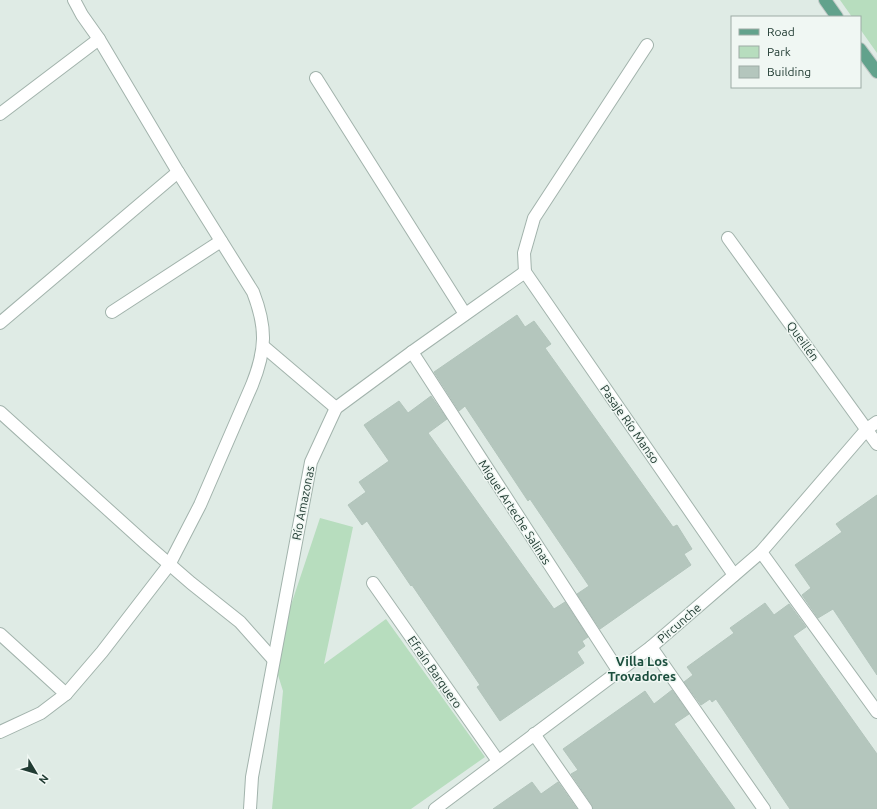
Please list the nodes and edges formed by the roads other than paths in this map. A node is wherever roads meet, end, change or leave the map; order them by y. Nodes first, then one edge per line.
1 (74, 0) edge
2 (825, 0) edge
3 (836, 16) edge
4 (99, 39) junction
5 (647, 45) dead end
6 (861, 50) edge
7 (877, 72) edge
8 (316, 78) dead end
9 (0, 114) edge
10 (178, 172) junction
11 (728, 238) dead end
12 (221, 241) junction
13 (526, 272) junction
14 (112, 312) dead end
15 (465, 314) junction
16 (0, 323) edge
17 (263, 346) junction
18 (412, 352) junction
19 (336, 408) junction
20 (0, 412) edge
21 (877, 422) edge
22 (867, 430) junction
23 (877, 444) edge
24 (760, 552) junction
25 (169, 565) junction
26 (734, 575) junction
27 (373, 583) dead end
28 (0, 634) edge
29 (651, 647) junction
30 (273, 659) junction
31 (619, 672) junction
32 (66, 694) junction
33 (877, 712) edge
34 (0, 732) edge
35 (534, 734) junction
36 (498, 761) junction
37 (250, 809) edge
38 (435, 809) edge
39 (586, 809) edge
40 (764, 809) edge

1 - 4 street
2 - 3 main road
4 - 9 street
4 - 10 street
5 - 13 street
6 - 7 main road
8 - 15 street
10 - 12 street
10 - 16 street
11 - 22 street, Queillén
12 - 14 street
12 - 17 street
13 - 15 street, Río Amazonas
13 - 26 street, Pasaje Río Manso
15 - 18 street, Río Amazonas
17 - 19 street
17 - 25 street
18 - 19 street, Río Amazonas
18 - 31 street, Miguel Arteche Salinas
19 - 30 street, Río Amazonas
20 - 25 street
21 - 22 street, Pircunche
22 - 23 street, Queillén
22 - 24 street, Pircunche
24 - 26 street, Pircunche
24 - 33 street
25 - 30 street
25 - 32 street
26 - 29 street, Pircunche
27 - 36 street, Efraín Barquero
28 - 32 street
29 - 31 street, Pircunche
29 - 40 street
30 - 37 street, Río Amazonas
31 - 35 street, Pircunche
32 - 34 street
35 - 36 street, Pircunche
35 - 39 street
36 - 38 street, Pircunche

